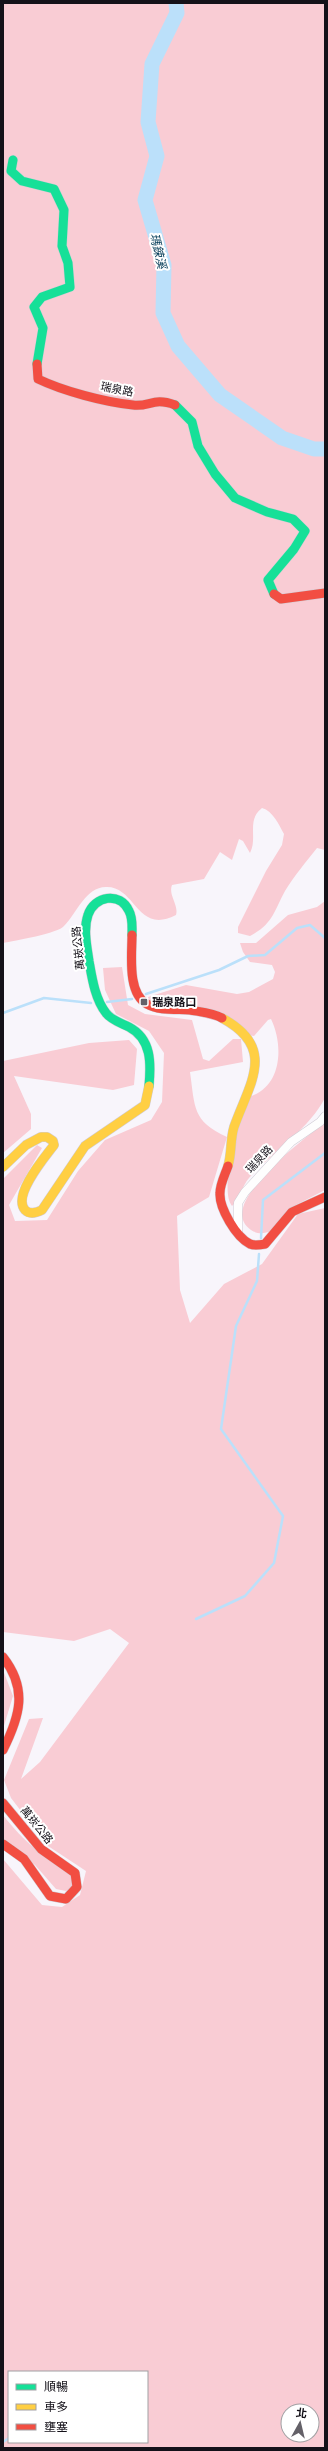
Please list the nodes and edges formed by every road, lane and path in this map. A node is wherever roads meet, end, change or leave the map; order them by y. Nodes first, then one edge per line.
1 (13, 160) dead end
2 (325, 593) edge
3 (325, 1116) edge
4 (3, 1167) edge
5 (325, 1197) edge
6 (238, 1233) junction
7 (3, 1657) edge
8 (3, 1750) edge
9 (3, 1803) edge
10 (3, 1844) edge

1 - 2 street, 瑞泉路
3 - 6 street, 瑞泉路
4 - 6 street, 萬崁公路
5 - 6 street, 萬崁公路
7 - 8 street
9 - 10 street, 萬崁公路

